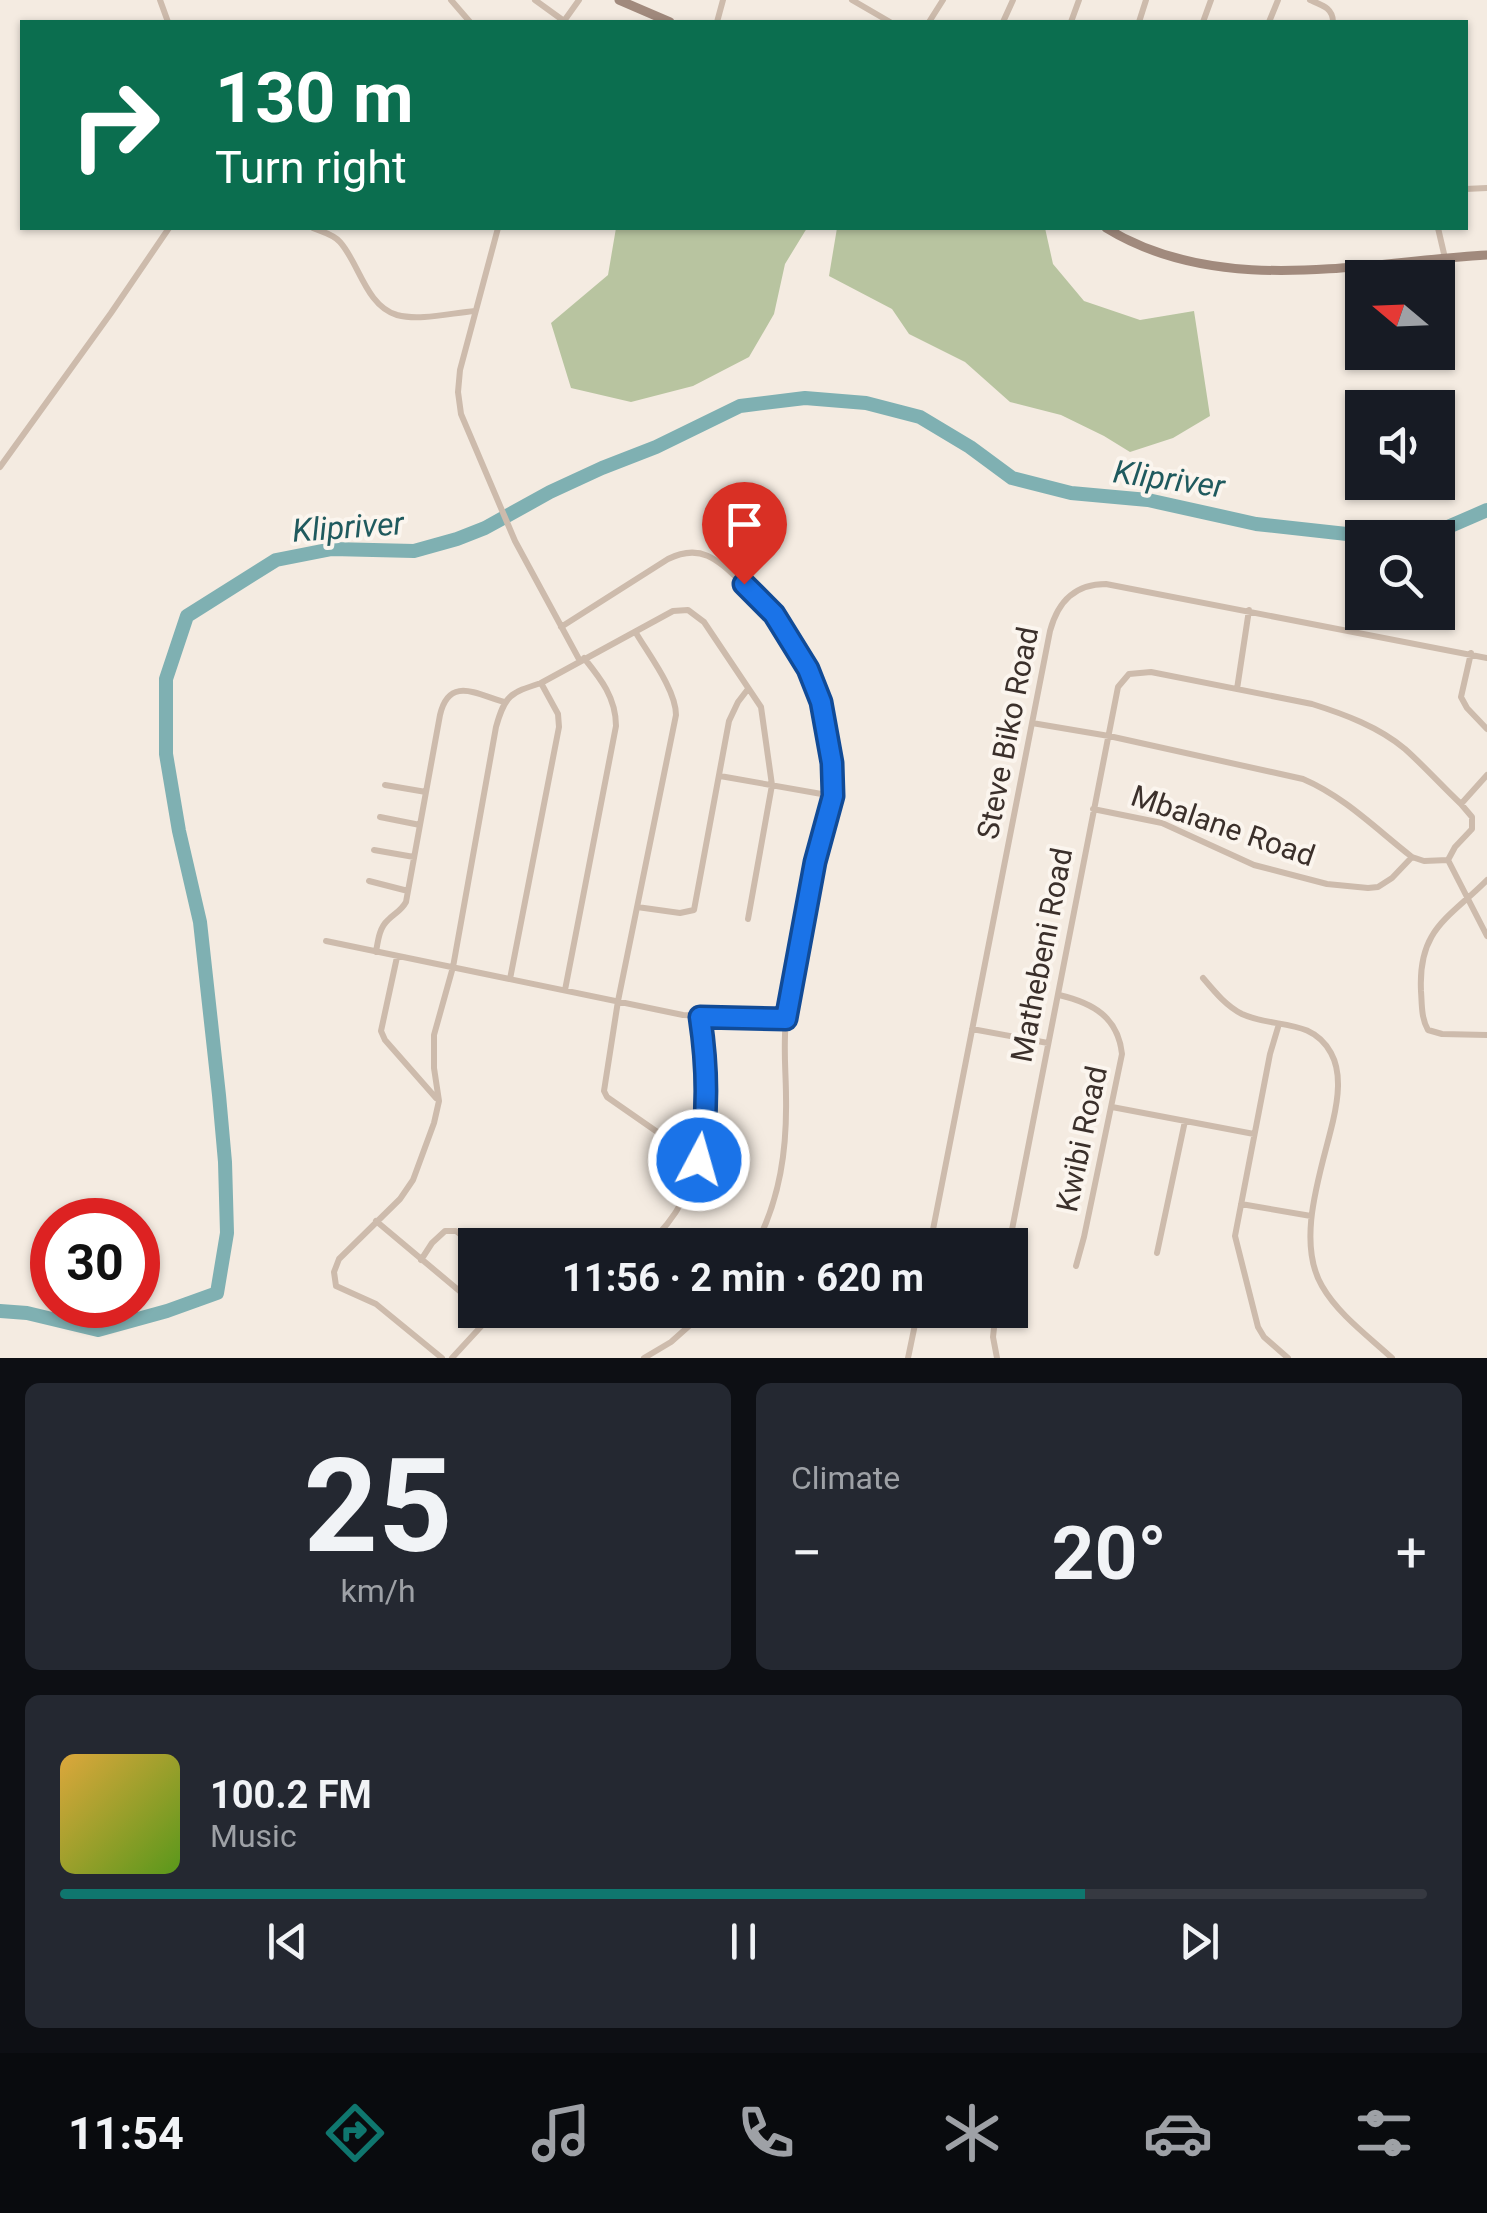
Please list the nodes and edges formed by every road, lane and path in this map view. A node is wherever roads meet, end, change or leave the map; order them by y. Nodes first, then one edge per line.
1 (451, 0) edge
2 (535, 0) edge
3 (619, 0) edge
4 (852, 0) edge
5 (875, 0) edge
6 (1310, 0) edge
7 (869, 10) junction
8 (468, 20) edge
9 (561, 20) edge
10 (665, 20) edge
11 (886, 20) edge
12 (1332, 20) edge
13 (168, 230) edge
14 (317, 230) edge
15 (497, 230) edge
16 (1110, 230) edge
17 (1439, 230) edge
18 (1487, 255) edge
19 (1449, 258) junction
20 (475, 311) junction
21 (0, 467) edge
22 (1249, 610) junction
23 (560, 627) junction
24 (636, 633) junction
25 (1471, 653) junction
26 (1487, 658) edge
27 (582, 660) junction
28 (542, 683) junction
29 (748, 689) junction
30 (1237, 689) junction
31 (504, 702) junction
32 (1032, 723) junction
33 (1487, 729) edge
34 (1109, 736) junction
35 (1487, 775) edge
36 (720, 776) junction
37 (385, 785) dead end
38 (772, 785) junction
39 (426, 792) junction
40 (833, 796) junction
41 (1461, 804) junction
42 (1094, 808) junction
43 (380, 817) dead end
44 (420, 826) junction
45 (374, 850) dead end
46 (414, 857) junction
47 (1412, 857) junction
48 (1448, 860) junction
49 (1487, 880) edge
50 (368, 881) dead end
51 (408, 891) junction
52 (1467, 900) junction
53 (637, 907) junction
54 (748, 919) dead end
55 (1487, 936) edge
56 (326, 941) dead end
57 (376, 952) junction
58 (396, 957) junction
59 (453, 967) junction
60 (1203, 978) dead end
61 (510, 979) junction
62 (565, 990) junction
63 (1059, 995) junction
64 (618, 1001) junction
65 (700, 1017) junction
66 (786, 1019) junction
67 (1278, 1024) junction
68 (972, 1029) junction
69 (1487, 1035) edge
70 (1048, 1043) junction
71 (439, 1101) junction
72 (1112, 1107) junction
73 (1186, 1122) junction
74 (1254, 1134) junction
75 (699, 1160) junction
76 (1241, 1204) junction
77 (1310, 1216) junction
78 (376, 1222) junction
79 (664, 1228) edge
80 (763, 1228) edge
81 (933, 1228) edge
82 (1012, 1228) edge
83 (458, 1233) edge
84 (1157, 1253) dead end
85 (422, 1260) junction
86 (1076, 1266) dead end
87 (458, 1290) edge
88 (480, 1328) edge
89 (687, 1328) edge
90 (914, 1328) edge
91 (994, 1328) edge
92 (442, 1358) edge
93 (452, 1358) edge
94 (644, 1358) edge
95 (908, 1358) edge
96 (997, 1358) edge
97 (1287, 1358) edge
98 (1392, 1358) edge

1 - 8 street
2 - 9 street
3 - 10 street
4 - 7 street
5 - 7 street
6 - 12 street
7 - 11 street
13 - 21 street
14 - 20 street
15 - 20 street
16 - 19 street
17 - 19 street
18 - 19 street
20 - 23 street
22 - 25 street, Steve Biko Road
22 - 30 street
22 - 32 street, Steve Biko Road
23 - 27 street
23 - 40 street
24 - 27 street
24 - 29 street
24 - 53 street
25 - 26 street, Steve Biko Road
25 - 33 street
27 - 28 street
27 - 62 street
28 - 31 street
28 - 61 street
29 - 36 street
29 - 38 street
30 - 34 street, Mathebeni Road
30 - 41 street
31 - 39 street
31 - 59 street
32 - 34 street, Mbalane Road
32 - 68 street, Steve Biko Road
34 - 42 street, Mathebeni Road
34 - 47 street, Mbalane Road
35 - 41 street
36 - 38 street
36 - 53 street
37 - 39 street
38 - 40 street
38 - 54 street
39 - 44 street
40 - 66 street
41 - 48 street
42 - 47 street, Mbalane Road
42 - 63 street, Mathebeni Road
43 - 44 street
44 - 46 street
45 - 46 street
46 - 51 street
47 - 48 street
48 - 52 street
49 - 52 street
50 - 51 street
51 - 57 street
52 - 55 street
52 - 69 street
53 - 64 street
56 - 57 street
57 - 58 street
58 - 59 street
58 - 71 street
59 - 61 street
59 - 71 street
60 - 67 street
61 - 62 street
62 - 64 street
63 - 70 street, Mathebeni Road
63 - 72 street, Kwibi Road
64 - 65 street
64 - 75 street
65 - 66 street
65 - 75 street
66 - 80 street
67 - 74 street
67 - 77 street
68 - 70 street
68 - 81 street, Steve Biko Road
70 - 82 street, Mathebeni Road
71 - 78 street
72 - 73 street
72 - 86 street, Kwibi Road
73 - 74 street
73 - 84 street
74 - 76 street
75 - 79 street
76 - 77 street
76 - 97 street
77 - 98 street
78 - 85 street
78 - 92 street
83 - 85 street
85 - 87 street
88 - 93 street
89 - 94 street
90 - 95 street
91 - 96 street

